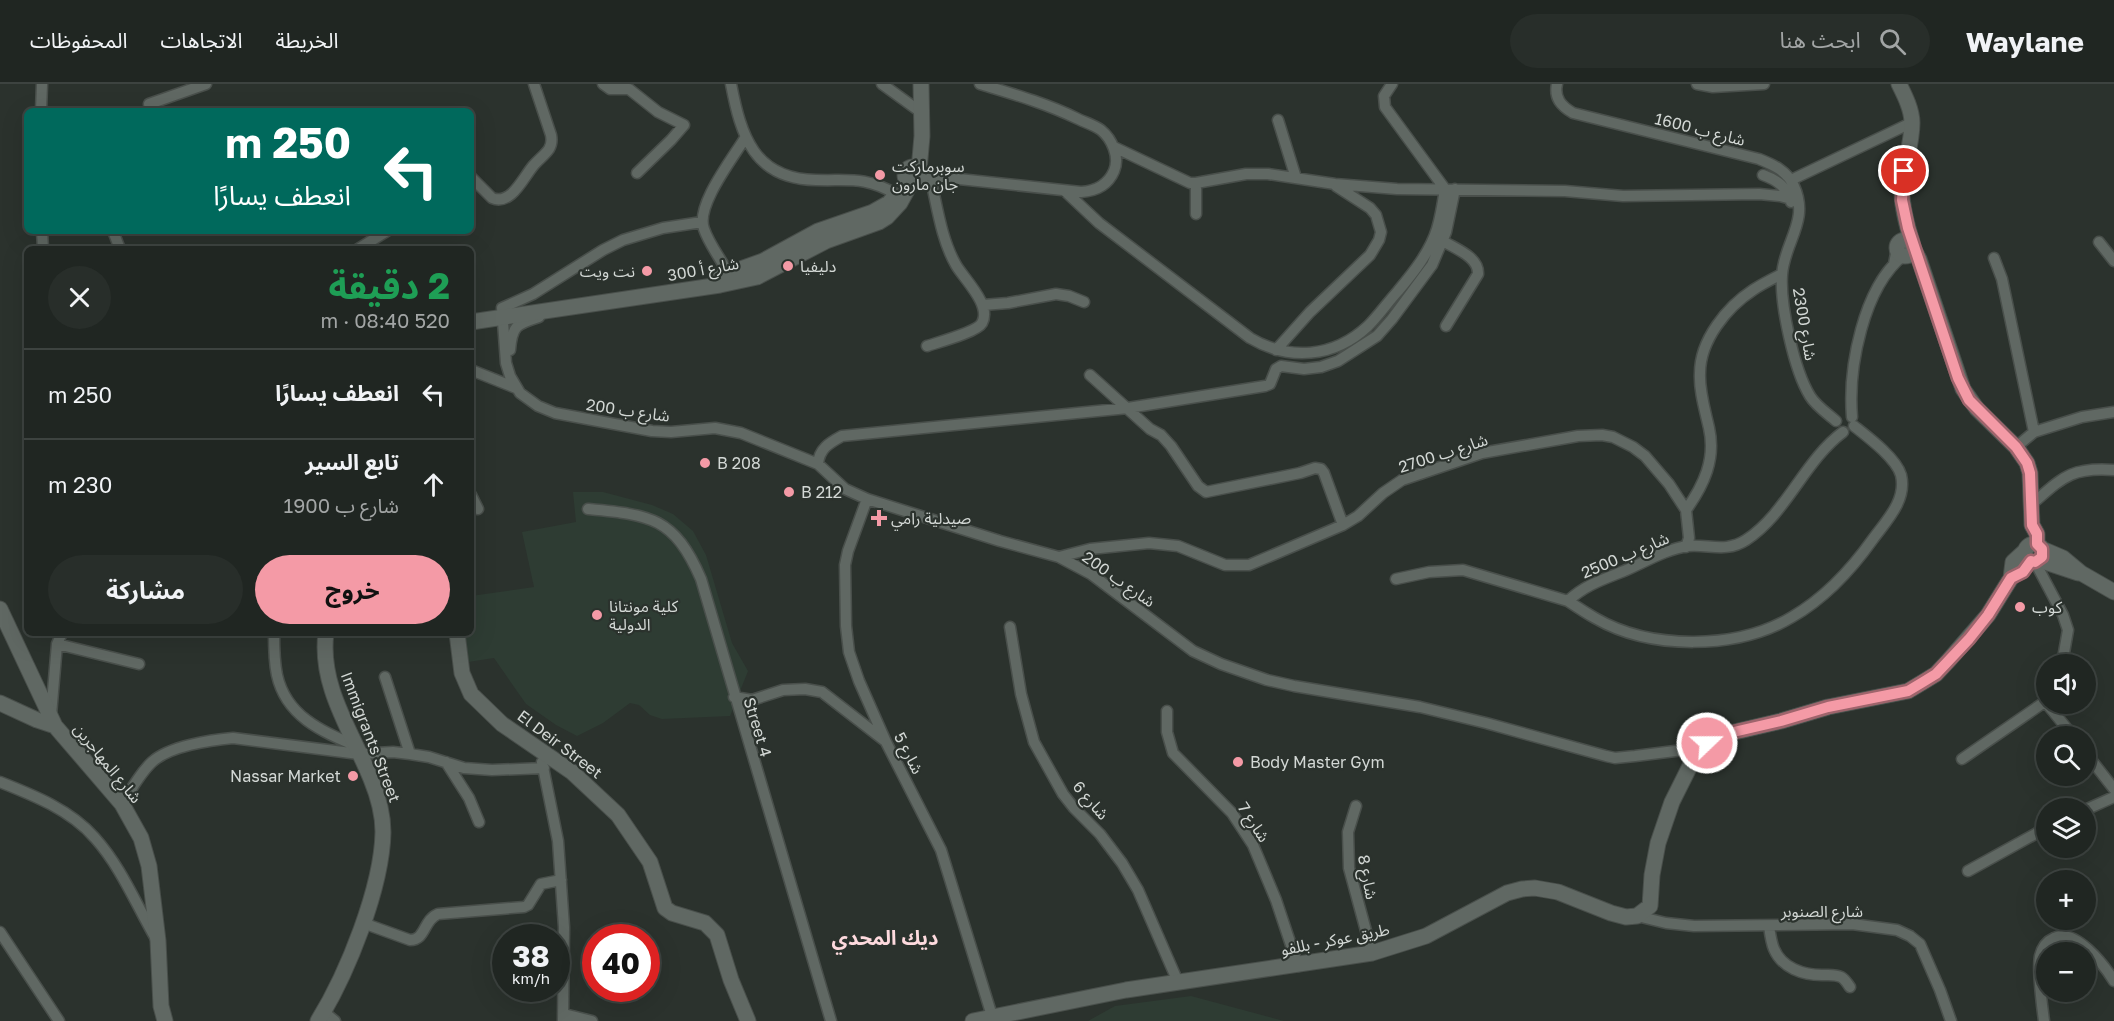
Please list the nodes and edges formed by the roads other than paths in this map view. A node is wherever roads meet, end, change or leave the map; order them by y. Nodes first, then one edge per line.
1 (42, 84) edge
2 (206, 84) edge
3 (534, 84) edge
4 (603, 84) edge
5 (731, 84) edge
6 (882, 84) edge
7 (913, 84) edge
8 (921, 84) edge
9 (980, 84) edge
10 (1392, 84) edge
11 (1557, 84) edge
12 (1697, 84) edge
13 (1764, 84) edge
14 (1899, 84) edge
15 (149, 104) dead end
16 (41, 108) edge
17 (918, 110) junction
18 (1278, 120) dead end
19 (1913, 122) junction
20 (745, 138) junction
21 (1114, 147) junction
22 (1759, 159) junction
23 (637, 173) dead end
24 (916, 175) junction
25 (1762, 175) junction
26 (1296, 178) junction
27 (474, 180) edge
28 (1791, 180) junction
29 (1196, 183) junction
30 (1335, 184) junction
31 (1450, 189) junction
32 (1065, 191) junction
33 (896, 194) junction
34 (1744, 195) junction
35 (1791, 200) junction
36 (1196, 214) dead end
37 (865, 221) junction
38 (702, 222) junction
39 (382, 234) edge
40 (1792, 239) junction
41 (1443, 241) junction
42 (2099, 242) dead end
43 (362, 246) edge
44 (1905, 248) junction
45 (1994, 258) dead end
46 (1421, 260) junction
47 (2114, 261) edge
48 (1432, 265) junction
49 (1782, 274) junction
50 (731, 278) junction
51 (1084, 302) dead end
52 (983, 305) junction
53 (557, 309) junction
54 (474, 312) edge
55 (502, 313) junction
56 (474, 321) edge
57 (1446, 326) dead end
58 (927, 346) dead end
59 (1276, 350) junction
60 (474, 371) edge
61 (508, 371) junction
62 (1090, 375) dead end
63 (516, 388) junction
64 (1128, 408) junction
65 (2114, 412) edge
66 (1845, 423) junction
67 (2034, 432) junction
68 (2016, 447) junction
69 (818, 464) junction
70 (2114, 470) edge
71 (867, 499) junction
72 (474, 501) edge
73 (2032, 504) junction
74 (478, 509) dead end
75 (588, 509) dead end
76 (1686, 510) junction
77 (1343, 525) junction
78 (1686, 547) junction
79 (2034, 553) junction
80 (1059, 557) junction
81 (1396, 579) dead end
82 (2114, 592) edge
83 (1568, 601) junction
84 (0, 609) edge
85 (1010, 627) dead end
86 (61, 636) edge
87 (274, 636) edge
88 (326, 636) edge
89 (457, 636) edge
90 (57, 644) junction
91 (2064, 654) edge
92 (139, 664) dead end
93 (385, 677) dead end
94 (734, 697) junction
95 (753, 700) junction
96 (0, 703) edge
97 (2036, 709) edge
98 (1167, 711) dead end
99 (2056, 714) edge
100 (739, 715) junction
101 (53, 722) junction
102 (2065, 726) edge
103 (886, 742) junction
104 (1699, 748) junction
105 (539, 749) junction
106 (358, 750) junction
107 (411, 754) junction
108 (1962, 759) dead end
109 (446, 762) junction
110 (2096, 766) edge
111 (544, 768) junction
112 (0, 782) edge
113 (2114, 789) edge
114 (2114, 797) edge
115 (122, 804) junction
116 (2096, 805) edge
117 (1356, 806) dead end
118 (479, 822) dead end
119 (2036, 834) edge
120 (1968, 871) dead end
121 (561, 880) junction
122 (1638, 916) junction
123 (363, 923) junction
124 (1769, 926) junction
125 (0, 932) edge
126 (158, 941) junction
127 (1372, 953) junction
128 (1298, 966) junction
129 (2114, 981) edge
130 (1178, 982) junction
131 (1850, 987) dead end
132 (992, 1016) junction
133 (564, 1017) edge
134 (326, 1018) edge
135 (59, 1021) edge
136 (165, 1021) edge
137 (592, 1021) edge
138 (748, 1021) edge
139 (831, 1021) edge
140 (973, 1021) edge
141 (1950, 1021) edge
142 (2044, 1021) edge

1 - 16 street
2 - 15 street
3 - 27 street
4 - 23 street
5 - 20 street
6 - 17 street
7 - 17 street, شارع أ 300
8 - 17 street, شارع أ 300
9 - 21 street
10 - 31 street
11 - 22 street, شارع ب 1600
12 - 13 street
14 - 19 street
17 - 24 street, شارع أ 300
18 - 26 street
19 - 28 street
19 - 44 street
20 - 33 street
20 - 38 street
21 - 29 street
21 - 32 street
22 - 25 street
22 - 28 street, شارع ب 1600
24 - 32 street
24 - 33 street, شارع أ 300
24 - 37 street, شارع أ 300
24 - 52 street
25 - 34 street
25 - 35 street
26 - 29 street
26 - 30 street
28 - 40 street
29 - 36 street
30 - 31 street
30 - 59 street
31 - 34 street
31 - 41 street
31 - 46 street
32 - 59 street
33 - 37 street, شارع أ 300
34 - 35 street
35 - 40 street
37 - 50 street, شارع أ 300
38 - 50 street
38 - 55 street
39 - 43 street
40 - 49 street, شارع 2300
41 - 48 street
41 - 57 street
42 - 47 street
44 - 66 street
44 - 68 street
45 - 67 street
46 - 48 street
46 - 59 street
48 - 64 street
49 - 66 street, شارع 2300
49 - 76 street
50 - 53 street, شارع أ 300
50 - 55 street, شارع أ 300
51 - 52 street
52 - 58 street
53 - 55 street, شارع أ 300
53 - 61 street
54 - 55 street, شارع أ 300
55 - 56 street, شارع أ 300
55 - 61 street, شارع ب 200
60 - 63 street
61 - 63 street, شارع ب 200
62 - 64 street
63 - 69 street, شارع ب 200
64 - 69 street
64 - 77 street
65 - 67 street
66 - 78 street, شارع ب 2500
66 - 83 street
67 - 68 street
68 - 73 street
69 - 71 street, شارع ب 200
70 - 73 street
71 - 80 street, شارع ب 200
71 - 103 street, شارع 5
72 - 74 street
73 - 79 street
75 - 94 street, Street 4
76 - 77 street, شارع ب 2700
76 - 78 street, شارع ب 2700
77 - 80 street, شارع ب 2700
78 - 83 street, شارع ب 2500
79 - 82 street
79 - 91 street
79 - 104 street
80 - 104 street, شارع ب 200
81 - 83 street
84 - 101 street, شارع المهاجرين
85 - 130 street, شارع 6
86 - 90 street
87 - 106 street
88 - 106 street, Immigrants Street
89 - 105 street, El Deir Street
90 - 92 street
90 - 101 street
93 - 107 street
94 - 95 street
94 - 100 street, Street 4
95 - 100 street
95 - 103 street
96 - 101 street
97 - 108 street
98 - 128 street, شارع 7
99 - 102 street
100 - 139 street, Street 4
101 - 115 street, شارع المهاجرين
103 - 132 street, شارع 5
104 - 122 street
105 - 111 street
105 - 138 street, El Deir Street
106 - 107 street
106 - 115 street
106 - 123 street, Immigrants Street
107 - 109 street
109 - 111 street
109 - 118 street
110 - 113 street
111 - 121 street
112 - 126 street
114 - 116 street
115 - 126 street, شارع المهاجرين
117 - 127 street, شارع 8
119 - 120 street
121 - 123 street
121 - 133 street
122 - 124 street, شارع الصنوبر
122 - 127 street, طريق عوكر - بللفو
123 - 134 street, Immigrants Street
124 - 131 street
124 - 141 street, شارع الصنوبر
125 - 135 street
126 - 136 street, شارع المهاجرين
127 - 128 street, طريق عوكر - بللفو
128 - 130 street, طريق عوكر - بللفو
129 - 142 street
130 - 132 street, طريق عوكر - بللفو
132 - 140 street, طريق عوكر - بللفو
133 - 137 street

